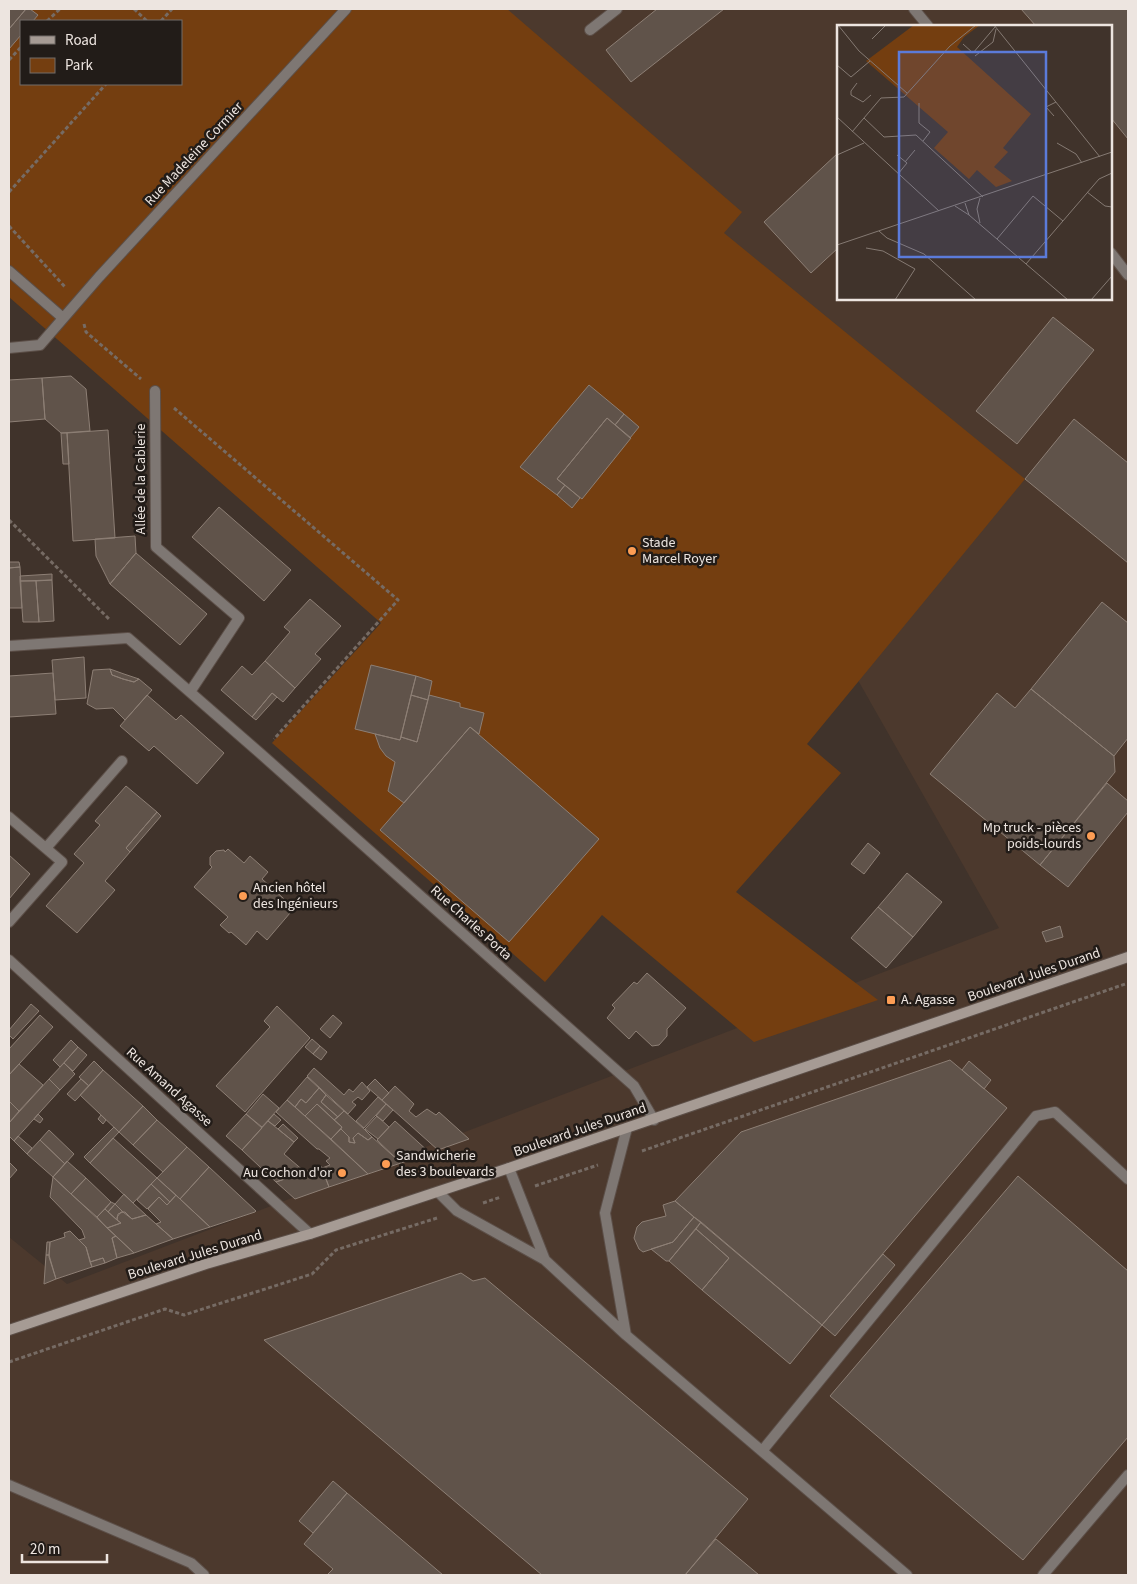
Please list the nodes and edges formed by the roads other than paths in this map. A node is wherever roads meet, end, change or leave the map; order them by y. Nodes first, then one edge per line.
1 (346, 9) edge
2 (617, 9) edge
3 (914, 9) edge
4 (927, 25) edge
5 (590, 30) dead end
6 (1112, 254) edge
7 (9, 271) edge
8 (1128, 275) edge
9 (63, 318) junction
10 (9, 348) edge
11 (155, 391) road end
12 (9, 646) edge
13 (190, 692) junction
14 (122, 761) dead end
15 (9, 817) edge
16 (46, 848) junction
17 (9, 922) edge
18 (1128, 957) edge
19 (9, 960) edge
20 (654, 1120) junction
21 (627, 1128) junction
22 (509, 1168) junction
23 (1128, 1179) edge
24 (438, 1192) junction
25 (310, 1234) junction
26 (545, 1260) junction
27 (9, 1330) edge
28 (626, 1335) junction
29 (762, 1451) junction
30 (1128, 1475) edge
31 (9, 1485) edge
32 (204, 1575) edge
33 (907, 1575) edge
34 (1043, 1575) edge

1 - 9 street, Rue Madeleine Cormier
2 - 5 street
3 - 4 street
6 - 8 street
7 - 9 street
9 - 10 street, Rue Madeleine Cormier
11 - 13 street, Allée de la Cablerie
12 - 13 street
13 - 20 street, Rue Charles Porta
14 - 16 street
15 - 16 street
16 - 17 street
18 - 20 main road, Boulevard Jules Durand
19 - 25 street, Rue Amand Agasse
20 - 21 main road, Boulevard Jules Durand
21 - 22 main road, Boulevard Jules Durand
21 - 28 street
22 - 24 main road, Boulevard Jules Durand
22 - 26 street
23 - 29 street
24 - 25 main road, Boulevard Jules Durand
24 - 26 street
25 - 27 main road, Boulevard Jules Durand
26 - 28 street
28 - 29 street
29 - 33 street
30 - 34 street
31 - 32 street

